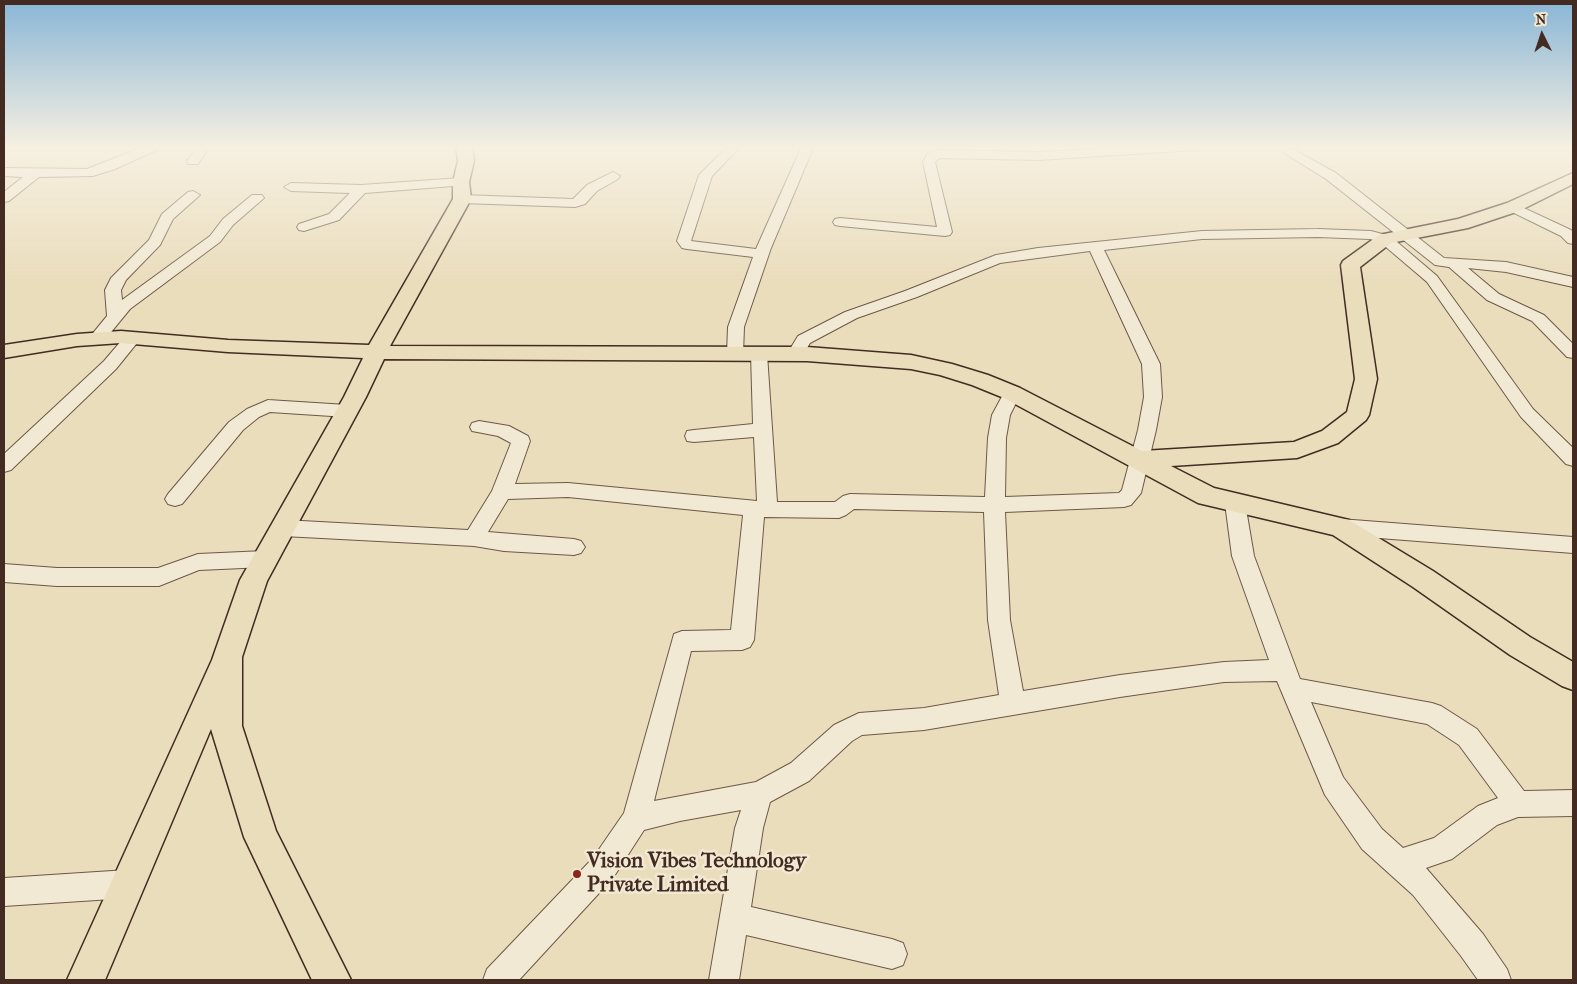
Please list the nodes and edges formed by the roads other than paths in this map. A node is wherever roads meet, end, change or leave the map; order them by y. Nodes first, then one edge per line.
1 (358, 192) edge
2 (462, 192) edge
3 (471, 192) edge
4 (589, 192) edge
5 (700, 192) edge
6 (789, 192) edge
7 (936, 192) edge
8 (1351, 192) edge
9 (1544, 192) edge
10 (193, 195) dead end
11 (257, 198) dead end
12 (1513, 207) junction
13 (840, 222) dead end
14 (304, 227) dead end
15 (1406, 235) junction
16 (1385, 239) junction
17 (1573, 240) edge
18 (1095, 246) junction
19 (763, 254) junction
20 (1453, 263) junction
21 (1573, 282) edge
22 (115, 316) junction
23 (97, 338) junction
24 (133, 338) junction
25 (4, 351) edge
26 (376, 352) junction
27 (1573, 353) edge
28 (735, 354) junction
29 (759, 354) junction
30 (794, 354) junction
31 (1012, 393) junction
32 (347, 411) junction
33 (479, 427) dead end
34 (763, 430) junction
35 (694, 436) dead end
36 (1573, 459) edge
37 (1139, 460) junction
38 (4, 465) edge
39 (502, 492) junction
40 (175, 499) dead end
41 (1235, 503) junction
42 (995, 504) junction
43 (761, 509) junction
44 (1340, 527) junction
45 (283, 528) junction
46 (474, 538) junction
47 (1573, 545) edge
48 (574, 547) dead end
49 (265, 559) junction
50 (8, 578) edge
51 (228, 657) junction
52 (1573, 678) edge
53 (1288, 679) junction
54 (1013, 704) junction
55 (759, 794) junction
56 (1573, 803) edge
57 (1518, 804) junction
58 (636, 819) junction
59 (1399, 863) junction
60 (128, 884) junction
61 (4, 892) edge
62 (734, 918) junction
63 (892, 954) dead end
64 (86, 980) edge
65 (332, 980) edge
66 (498, 980) edge
67 (724, 980) edge
68 (1496, 980) edge

1 - 14 street
2 - 26 main road
3 - 4 street
5 - 19 street
6 - 19 street
7 - 13 street
8 - 15 street
9 - 12 main road
10 - 22 street
11 - 22 street
12 - 15 main road
12 - 17 street
15 - 16 main road
15 - 20 street
16 - 18 street
16 - 36 street
16 - 37 main road
18 - 30 street
18 - 37 street
19 - 28 street
20 - 21 street
20 - 27 street
22 - 23 street
23 - 24 main road
23 - 25 main road
24 - 26 main road
24 - 38 street
26 - 28 main road
26 - 32 main road
28 - 29 main road
29 - 30 main road
29 - 34 street
30 - 31 main road
31 - 37 main road
31 - 42 street
32 - 40 street
32 - 45 main road
33 - 39 street
34 - 35 street
34 - 43 street
37 - 41 main road
37 - 42 street
39 - 43 street
39 - 46 street
41 - 44 main road
41 - 53 street
42 - 43 street
42 - 54 street
43 - 58 street
44 - 47 street
44 - 52 main road
45 - 46 street
45 - 49 main road
46 - 48 street
49 - 50 street
49 - 51 main road
51 - 60 main road
51 - 65 main road
53 - 54 street
53 - 57 street
53 - 59 street
54 - 55 street
55 - 58 street
55 - 62 street
56 - 57 street
57 - 59 street
58 - 66 street
59 - 68 street
60 - 61 street
60 - 64 main road
62 - 63 street
62 - 67 street

